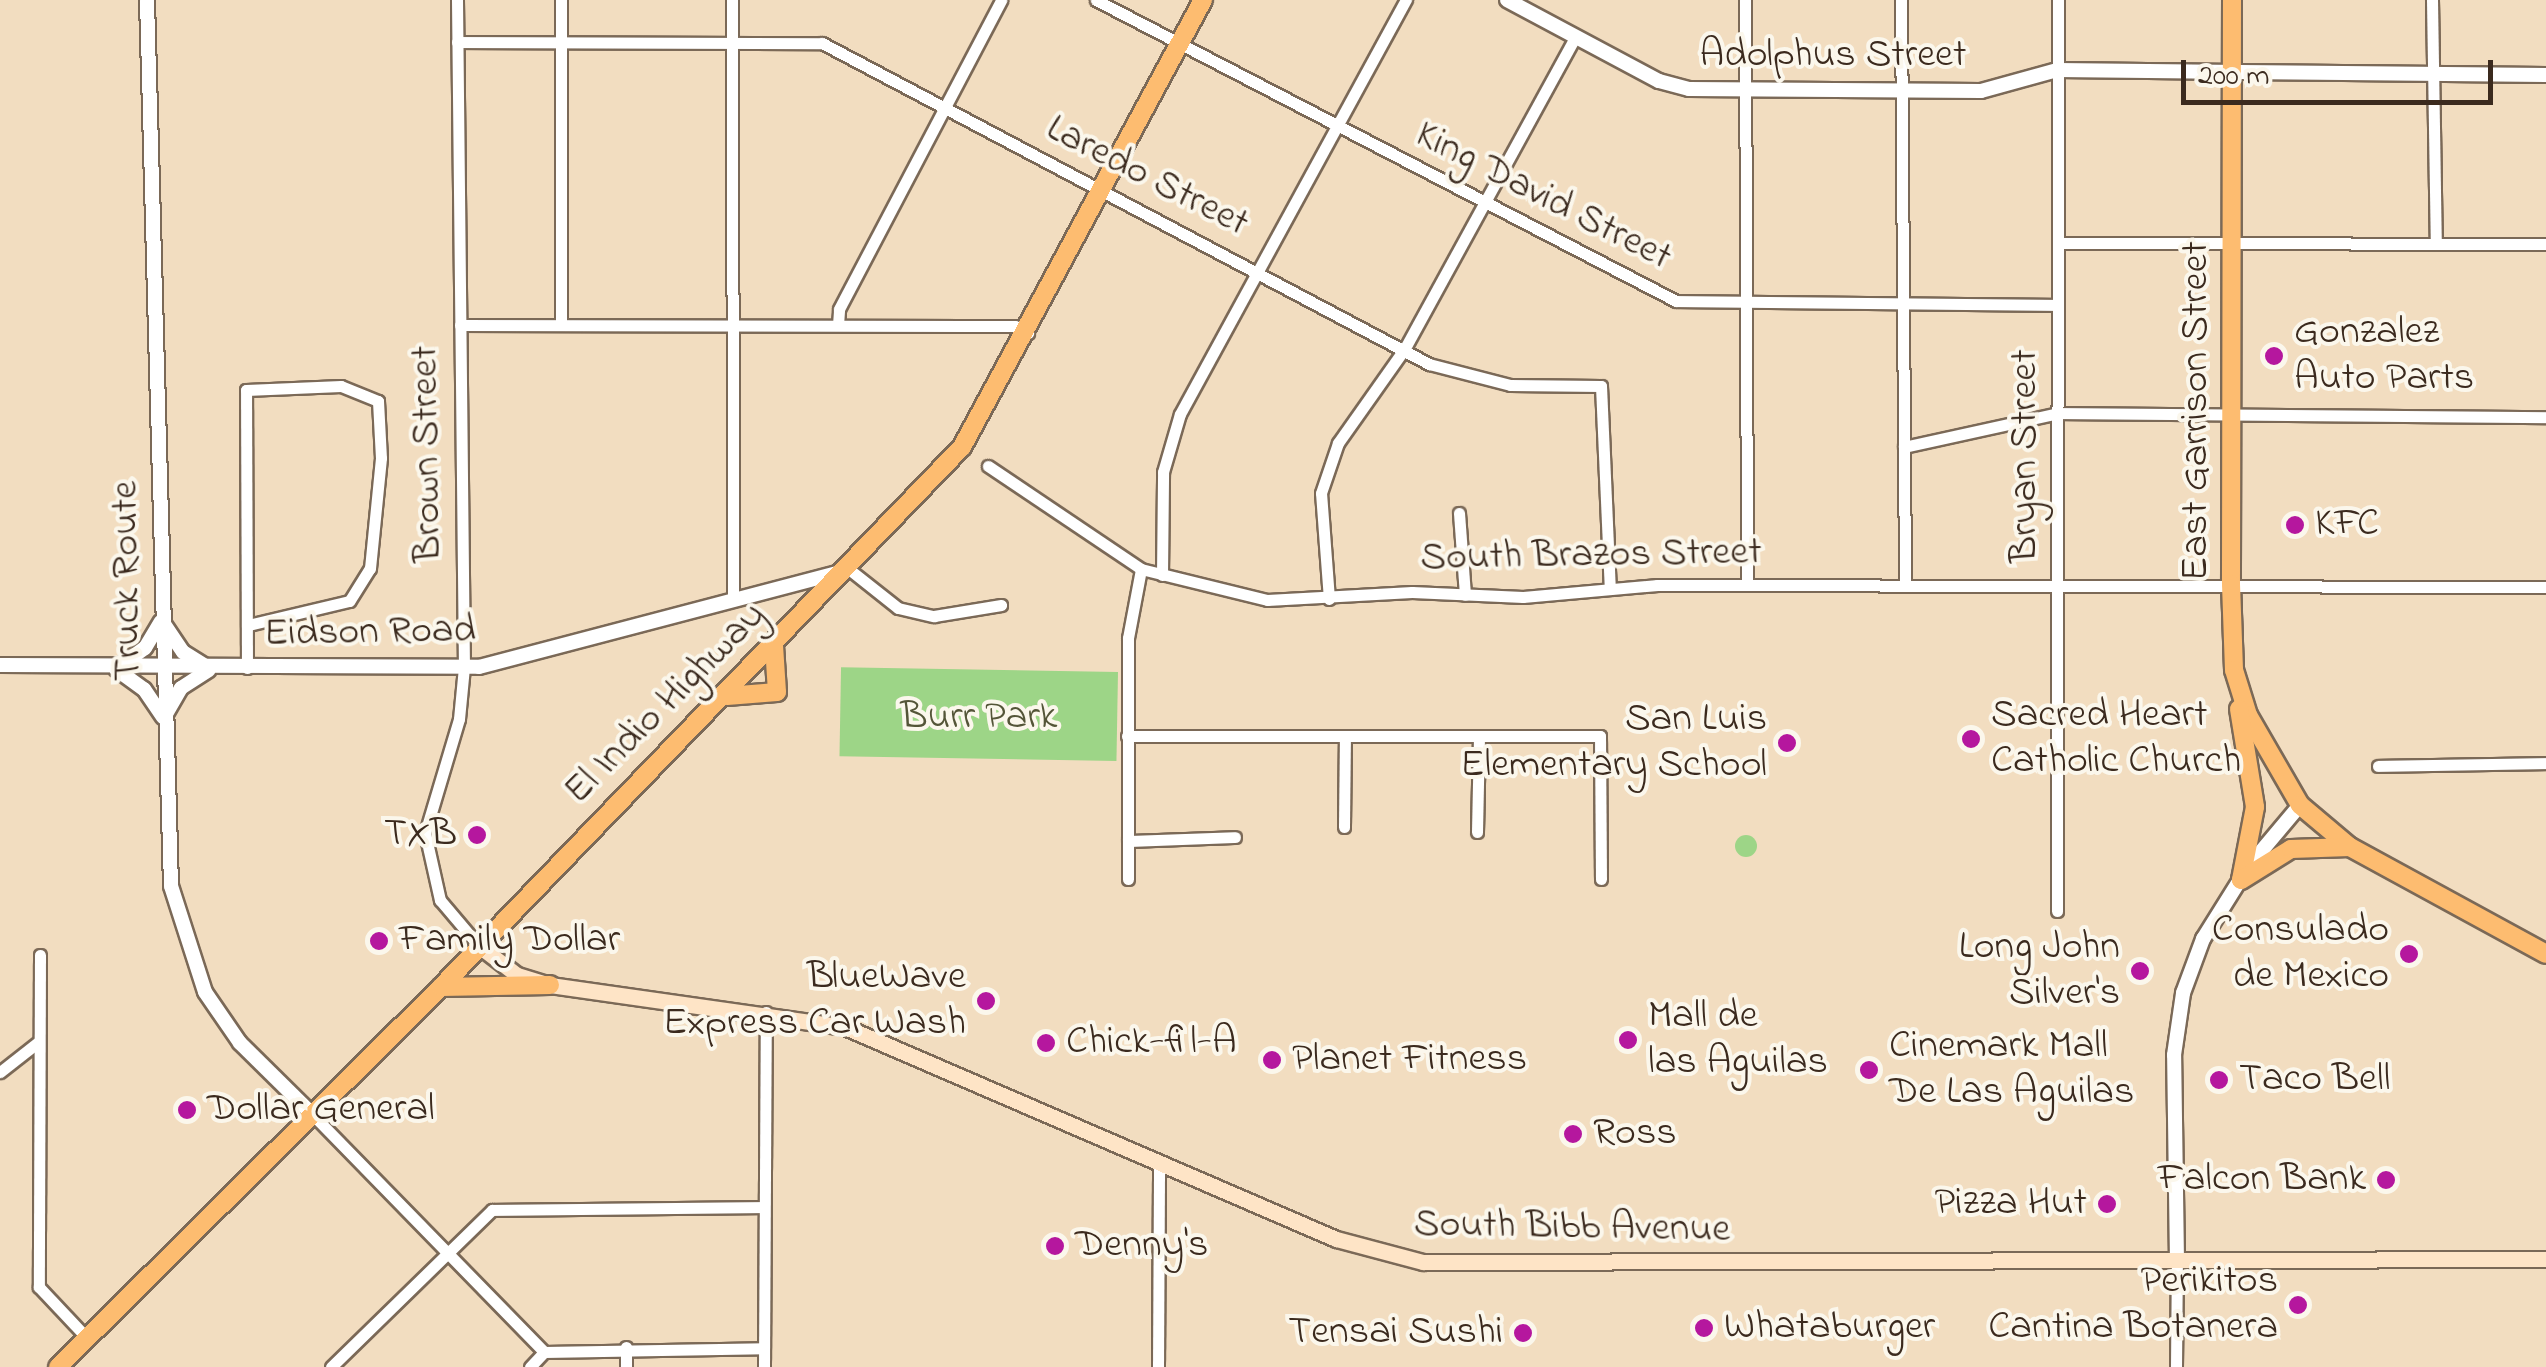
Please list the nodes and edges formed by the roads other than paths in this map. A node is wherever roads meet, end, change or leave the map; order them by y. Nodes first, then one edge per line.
1 (146, 0) edge
2 (457, 0) edge
3 (561, 0) edge
4 (732, 0) edge
5 (1001, 0) edge
6 (1096, 0) edge
7 (1203, 0) edge
8 (1406, 0) edge
9 (1507, 0) edge
10 (1745, 0) edge
11 (1901, 0) edge
12 (2058, 0) edge
13 (2232, 0) edge
14 (2432, 0) edge
15 (1576, 36) junction
16 (732, 40) junction
17 (562, 41) junction
18 (458, 42) junction
19 (1180, 43) junction
20 (2057, 70) junction
21 (2232, 72) junction
22 (2434, 74) junction
23 (2546, 74) edge
24 (1745, 91) junction
25 (1902, 92) junction
26 (944, 109) junction
27 (1338, 127) junction
28 (1103, 190) junction
29 (1486, 205) junction
30 (2232, 242) junction
31 (2058, 243) junction
32 (2436, 244) junction
33 (2546, 244) edge
34 (1262, 273) junction
35 (1746, 304) junction
36 (2058, 305) junction
37 (1902, 306) junction
38 (561, 324) junction
39 (460, 325) junction
40 (838, 325) junction
41 (733, 326) junction
42 (1028, 333) junction
43 (1405, 348) junction
44 (2058, 413) junction
45 (2232, 416) junction
46 (2546, 417) edge
47 (1904, 447) junction
48 (988, 466) dead end
49 (1459, 513) dead end
50 (1141, 569) junction
51 (850, 570) junction
52 (1162, 575) junction
53 (2231, 584) junction
54 (1748, 585) junction
55 (1905, 586) junction
56 (2059, 586) junction
57 (2546, 587) edge
58 (1610, 589) junction
59 (1466, 596) junction
60 (733, 599) junction
61 (1328, 599) junction
62 (1001, 605) dead end
63 (162, 620) junction
64 (248, 625) junction
65 (774, 645) junction
66 (0, 665) edge
67 (163, 668) junction
68 (214, 668) junction
69 (248, 668) junction
70 (464, 668) junction
71 (115, 669) junction
72 (2234, 670) junction
73 (722, 698) junction
74 (164, 720) junction
75 (1127, 736) junction
76 (1344, 736) junction
77 (1479, 736) junction
78 (2546, 763) edge
79 (2378, 766) dead end
80 (2300, 805) junction
81 (1344, 827) dead end
82 (1477, 832) dead end
83 (1235, 836) dead end
84 (1128, 841) junction
85 (2350, 847) junction
86 (1128, 879) dead end
87 (1601, 879) dead end
88 (2241, 880) junction
89 (2058, 911) dead end
90 (478, 945) junction
91 (2546, 954) edge
92 (40, 955) dead end
93 (550, 985) junction
94 (441, 987) junction
95 (766, 1012) junction
96 (37, 1043) junction
97 (0, 1072) edge
98 (312, 1114) junction
99 (1159, 1163) junction
100 (764, 1207) junction
101 (447, 1253) junction
102 (2546, 1259) edge
103 (2177, 1262) junction
104 (87, 1338) junction
105 (626, 1348) junction
106 (764, 1348) junction
107 (544, 1352) junction
108 (58, 1367) edge
109 (331, 1367) edge
110 (530, 1367) edge
111 (626, 1367) edge
112 (764, 1367) edge
113 (1158, 1367) edge
114 (2176, 1367) edge

1 - 63 street, Truck Route
2 - 18 street, Brown Street
3 - 17 street
4 - 16 street
5 - 26 street
6 - 19 street, King David Street
7 - 19 main road, El Indio Highway
8 - 27 street
9 - 15 street, Adolphus Street
10 - 24 street
11 - 25 street
12 - 20 street, Bryan Street
13 - 21 main road, East Garrison Street
14 - 22 street
15 - 24 street, Adolphus Street
15 - 29 street
16 - 17 street, Laredo Street
16 - 26 street, Laredo Street
16 - 41 street
17 - 18 street, Laredo Street
17 - 38 street
18 - 39 street, Brown Street
19 - 27 street, King David Street
19 - 28 main road, El Indio Highway
20 - 21 street, Adolphus Street
20 - 25 street, Adolphus Street
20 - 31 street, Bryan Street
21 - 22 street, Adolphus Street
21 - 30 main road, East Garrison Street
22 - 23 street, Adolphus Street
22 - 32 street
24 - 25 street, Adolphus Street
24 - 35 street
25 - 37 street
26 - 28 street, Laredo Street
26 - 40 street
27 - 29 street, King David Street
27 - 34 street
28 - 34 street, Laredo Street
28 - 42 main road, El Indio Highway
29 - 35 street, King David Street
29 - 43 street
30 - 31 street
30 - 32 street
30 - 45 main road, East Garrison Street
31 - 36 street, Bryan Street
32 - 33 street
34 - 43 street, Laredo Street
34 - 52 street
35 - 37 street, King David Street
35 - 54 street
36 - 37 street, King David Street
36 - 44 street, Bryan Street
37 - 47 street
38 - 39 street
38 - 41 street
39 - 70 street, Brown Street
40 - 41 street
40 - 42 street
41 - 60 street
42 - 51 main road, El Indio Highway
43 - 58 street, Laredo Street
43 - 61 street
44 - 45 street
44 - 47 street
44 - 56 street, Bryan Street
45 - 46 street
45 - 53 main road, East Garrison Street
47 - 55 street
48 - 50 street, South Brazos Street
49 - 59 street
50 - 52 street, South Brazos Street
50 - 75 street
51 - 60 street, Eidson Road
51 - 62 street
51 - 65 main road, El Indio Highway
52 - 61 street, South Brazos Street
53 - 56 street, South Brazos Street
53 - 57 street, South Brazos Street
53 - 72 main road, East Garrison Street
54 - 55 street, South Brazos Street
54 - 58 street, South Brazos Street
55 - 56 street, South Brazos Street
56 - 89 street, Bryan Street
58 - 59 street, South Brazos Street
59 - 61 street, South Brazos Street
60 - 70 street, Eidson Road
63 - 67 street, Truck Route
63 - 68 street
63 - 71 street
64 - 64 street
64 - 69 street
65 - 73 main road, El Indio Highway
65 - 73 main road
66 - 71 street, Eidson Road
67 - 68 street, Eidson Road
67 - 71 street, Eidson Road
67 - 74 street, Truck Route
68 - 69 street, Eidson Road
68 - 74 street
69 - 70 street, Eidson Road
70 - 90 street, Brown Street
71 - 74 street
72 - 80 main road, East Garrison Street
72 - 88 main road
73 - 90 main road, El Indio Highway
74 - 98 street, Truck Route
75 - 76 street
75 - 84 street
76 - 77 street
76 - 81 street
77 - 82 street
77 - 87 street
78 - 79 street
80 - 85 main road, East Garrison Street
80 - 88 street
83 - 84 street
84 - 86 street
85 - 88 main road
85 - 91 main road, East Garrison Street
88 - 103 street
90 - 93 main road, South Bibb Avenue
90 - 94 main road, El Indio Highway
92 - 96 street
93 - 94 main road
93 - 95 main road, South Bibb Avenue
94 - 98 main road, El Indio Highway
95 - 99 main road, South Bibb Avenue
95 - 100 street
96 - 97 street
96 - 104 street
98 - 101 street
98 - 104 main road, El Indio Highway
99 - 103 main road, South Bibb Avenue
99 - 113 street
100 - 101 street
100 - 106 street
101 - 107 street
101 - 109 street
102 - 103 main road, South Bibb Avenue
103 - 114 street
104 - 108 main road, El Indio Highway
105 - 106 street
105 - 107 street
105 - 111 street
106 - 112 street
107 - 110 street

